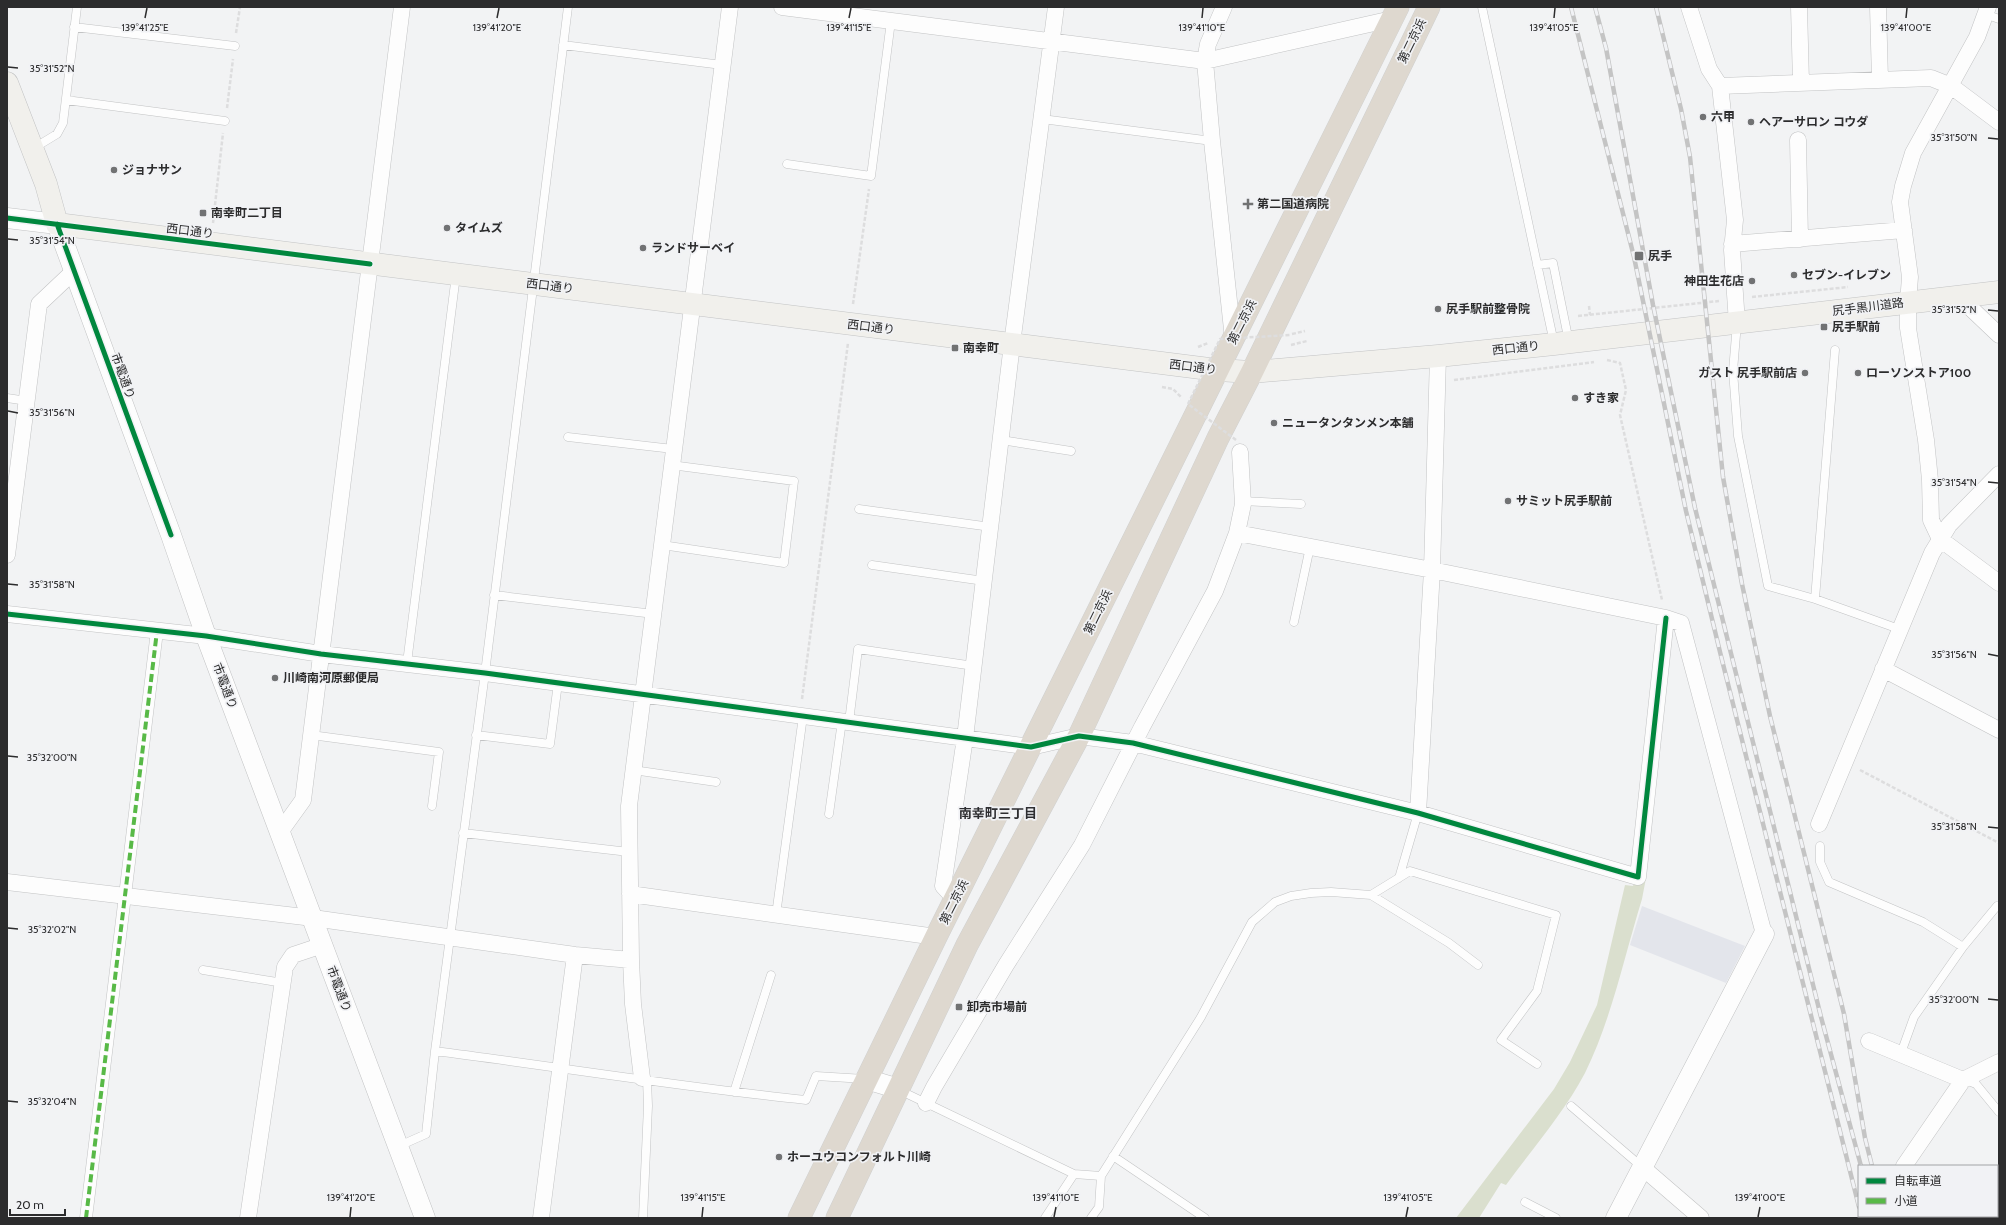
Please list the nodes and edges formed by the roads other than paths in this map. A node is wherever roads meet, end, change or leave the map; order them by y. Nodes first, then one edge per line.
1 (77, 7) edge
2 (402, 7) edge
3 (568, 7) edge
4 (730, 7) edge
5 (782, 7) edge
6 (1056, 7) edge
7 (1224, 7) edge
8 (1482, 7) edge
9 (1689, 7) edge
10 (1798, 7) edge
11 (1878, 7) edge
12 (1432, 8) edge
13 (1395, 13) edge
14 (1991, 13) edge
15 (891, 21) junction
16 (74, 27) junction
17 (1052, 42) junction
18 (564, 45) junction
19 (234, 46) dead end
20 (1205, 61) junction
21 (722, 65) junction
22 (1880, 80) junction
23 (7, 83) edge
24 (1801, 83) junction
25 (1720, 86) junction
26 (1951, 86) junction
27 (66, 100) junction
28 (1042, 119) junction
29 (225, 121) dead end
30 (1999, 122) edge
31 (1798, 140) dead end
32 (1212, 141) junction
33 (33, 149) junction
34 (787, 164) dead end
35 (7, 218) edge
36 (57, 224) junction
37 (1904, 230) junction
38 (1800, 239) junction
39 (1732, 244) junction
40 (370, 264) junction
41 (1537, 265) junction
42 (74, 272) junction
43 (456, 274) junction
44 (534, 284) junction
45 (1998, 290) edge
46 (1958, 297) junction
47 (1908, 303) junction
48 (692, 304) junction
49 (1737, 323) junction
50 (1999, 335) edge
51 (1226, 340) junction
52 (1561, 343) junction
53 (1012, 344) junction
54 (1835, 350) dead end
55 (1438, 356) junction
56 (1217, 370) junction
57 (1252, 372) junction
58 (7, 398) edge
59 (26, 400) junction
60 (568, 437) dead end
61 (1001, 440) junction
62 (1238, 446) road end
63 (673, 449) junction
64 (1071, 451) dead end
65 (671, 466) junction
66 (1999, 474) edge
67 (1242, 500) junction
68 (1301, 504) dead end
69 (859, 509) dead end
70 (991, 527) junction
71 (1237, 533) junction
72 (1940, 539) junction
73 (662, 545) junction
74 (1310, 547) junction
75 (7, 555) edge
76 (872, 565) dead end
77 (1432, 570) junction
78 (984, 581) junction
79 (1999, 582) edge
80 (494, 595) junction
81 (1815, 599) junction
82 (7, 614) edge
83 (654, 614) junction
84 (1666, 618) junction
85 (1294, 622) dead end
86 (1899, 629) junction
87 (157, 631) junction
88 (206, 636) junction
89 (321, 654) junction
90 (407, 663) junction
91 (974, 666) junction
92 (1883, 669) junction
93 (485, 673) junction
94 (558, 683) junction
95 (644, 694) junction
96 (802, 716) junction
97 (845, 722) junction
98 (1999, 730) edge
99 (311, 735) junction
100 (476, 736) junction
101 (1079, 736) junction
102 (965, 738) junction
103 (1133, 743) junction
104 (1031, 747) junction
105 (633, 770) junction
106 (716, 782) dead end
107 (432, 806) dead end
108 (1418, 813) junction
109 (829, 814) dead end
110 (1819, 824) dead end
111 (280, 832) junction
112 (463, 833) junction
113 (1820, 846) dead end
114 (629, 852) junction
115 (1399, 878) junction
116 (7, 882) edge
117 (630, 894) junction
118 (1371, 895) junction
119 (126, 896) junction
120 (955, 899) junction
121 (1997, 906) dead end
122 (776, 915) junction
123 (313, 918) junction
124 (1764, 934) joint
125 (449, 937) junction
126 (936, 937) junction
127 (323, 945) junction
128 (1963, 947) junction
129 (576, 955) junction
130 (631, 960) junction
131 (1478, 965) dead end
132 (203, 970) dead end
133 (771, 976) dead end
134 (283, 983) junction
135 (1869, 1041) dead end
136 (435, 1051) junction
137 (1901, 1053) junction
138 (1999, 1062) edge
139 (1537, 1064) dead end
140 (561, 1068) junction
141 (644, 1079) junction
142 (866, 1079) junction
143 (1963, 1080) junction
144 (899, 1089) junction
145 (734, 1092) junction
146 (926, 1103) junction
147 (1571, 1106) dead end
148 (1999, 1112) edge
149 (399, 1146) junction
150 (1113, 1156) junction
151 (1905, 1165) edge
152 (1643, 1168) junction
153 (1074, 1174) junction
154 (1101, 1176) junction
155 (1525, 1202) dead end
156 (86, 1218) edge
157 (248, 1218) edge
158 (425, 1218) edge
159 (541, 1218) edge
160 (643, 1218) edge
161 (799, 1218) edge
162 (837, 1218) edge
163 (1045, 1218) edge
164 (1091, 1218) edge
165 (1205, 1218) edge
166 (1556, 1218) edge
167 (1616, 1218) edge
168 (1701, 1218) edge

1 - 16 lane
2 - 40 street
3 - 18 lane
4 - 21 street
5 - 15 street
6 - 17 street
7 - 20 street
8 - 41 lane
9 - 25 street
10 - 24 street
11 - 22 street
12 - 57 highway, 第二京浜
13 - 20 street
13 - 51 highway, 第二京浜
14 - 26 street
15 - 17 street
15 - 34 lane
16 - 19 lane
16 - 27 lane
17 - 20 street
17 - 28 street
18 - 21 lane
18 - 44 lane
20 - 32 street
21 - 48 street
22 - 24 street
22 - 26 street
23 - 33 main road, 市電通り
24 - 25 street
25 - 39 street
26 - 30 street
26 - 37 street
27 - 29 lane
27 - 33 lane
28 - 32 lane
28 - 53 street
31 - 38 street
32 - 51 street
33 - 36 main road, 市電通り
35 - 36 street, 西口通り
36 - 40 main road, 西口通り
36 - 42 street, 市電通り
37 - 38 street
37 - 47 street
38 - 39 street
39 - 49 street
40 - 43 main road, 西口通り
40 - 89 street
41 - 52 lane
41 - 52 lane
42 - 59 street
42 - 88 street, 市電通り
43 - 44 main road, 西口通り
43 - 90 lane
44 - 48 main road, 西口通り
44 - 80 lane
45 - 46 main road, 尻手黒川道路
46 - 47 main road, 尻手黒川道路
46 - 50 street
47 - 49 main road, 尻手黒川道路
47 - 72 street
48 - 53 main road, 西口通り
48 - 63 street
49 - 52 main road, 西口通り
49 - 81 lane
51 - 56 highway, 第二京浜
52 - 55 main road, 西口通り
53 - 56 main road, 西口通り
53 - 61 street
54 - 81 lane
55 - 57 main road, 西口通り
55 - 77 street
56 - 57 main road, 西口通り
56 - 104 highway, 第二京浜
57 - 101 highway, 第二京浜
58 - 59 lane
59 - 75 street
60 - 63 lane
61 - 64 lane
61 - 70 street
62 - 67 street
63 - 65 street
65 - 73 street
65 - 73 lane
66 - 72 street
67 - 68 lane
67 - 71 street
69 - 70 lane
70 - 78 street
71 - 74 street
71 - 103 street
72 - 79 street
72 - 86 street
73 - 83 street
74 - 77 street
74 - 85 lane
76 - 78 lane
77 - 84 street
77 - 108 street
78 - 91 street
80 - 83 lane
80 - 93 lane
81 - 86 lane
82 - 87 street
83 - 95 street
84 - 108 street
84 - 124 street
86 - 92 street
87 - 88 street
87 - 119 street
88 - 89 street
88 - 111 street, 市電通り
89 - 90 street
89 - 99 street
90 - 93 street
91 - 97 lane
91 - 102 street
92 - 98 street
92 - 110 street
93 - 94 street
93 - 100 lane
94 - 95 street
94 - 100 lane
95 - 96 street
95 - 105 street
96 - 97 street
96 - 122 lane
97 - 102 street
97 - 109 lane
99 - 107 lane
99 - 111 street
100 - 112 lane
101 - 103 street
101 - 104 street
101 - 144 highway, 第二京浜
102 - 104 street
102 - 120 street
103 - 108 street
103 - 146 street
104 - 120 highway, 第二京浜
105 - 106 lane
105 - 114 street
108 - 115 lane
111 - 123 street, 市電通り
112 - 114 lane
112 - 125 lane
113 - 128 lane
114 - 117 street
115 - 118 lane
115 - 139 lane
116 - 119 street
117 - 122 street
117 - 130 street
118 - 131 lane
118 - 150 lane
119 - 123 street
119 - 156 street
120 - 126 highway, 第二京浜
121 - 128 lane
122 - 126 street
123 - 125 street
123 - 127 street, 市電通り
124 - 152 street
125 - 129 street
125 - 136 lane
126 - 142 highway, 第二京浜
127 - 134 street
127 - 149 street, 市電通り
128 - 137 lane
129 - 130 street
129 - 140 street
130 - 141 street
132 - 134 lane
133 - 145 lane
134 - 157 street
135 - 137 street
136 - 140 lane
136 - 149 lane
137 - 143 street
138 - 143 street
140 - 141 lane
140 - 159 street
141 - 145 lane
141 - 160 lane
142 - 144 street
142 - 145 lane
142 - 161 highway, 第二京浜
143 - 148 lane
143 - 151 street
144 - 146 lane
144 - 162 highway, 第二京浜
146 - 153 lane
147 - 152 lane
149 - 158 street, 市電通り
150 - 154 lane
150 - 165 lane
152 - 167 street
152 - 168 street
153 - 154 lane
153 - 163 lane
154 - 164 lane
155 - 166 lane

